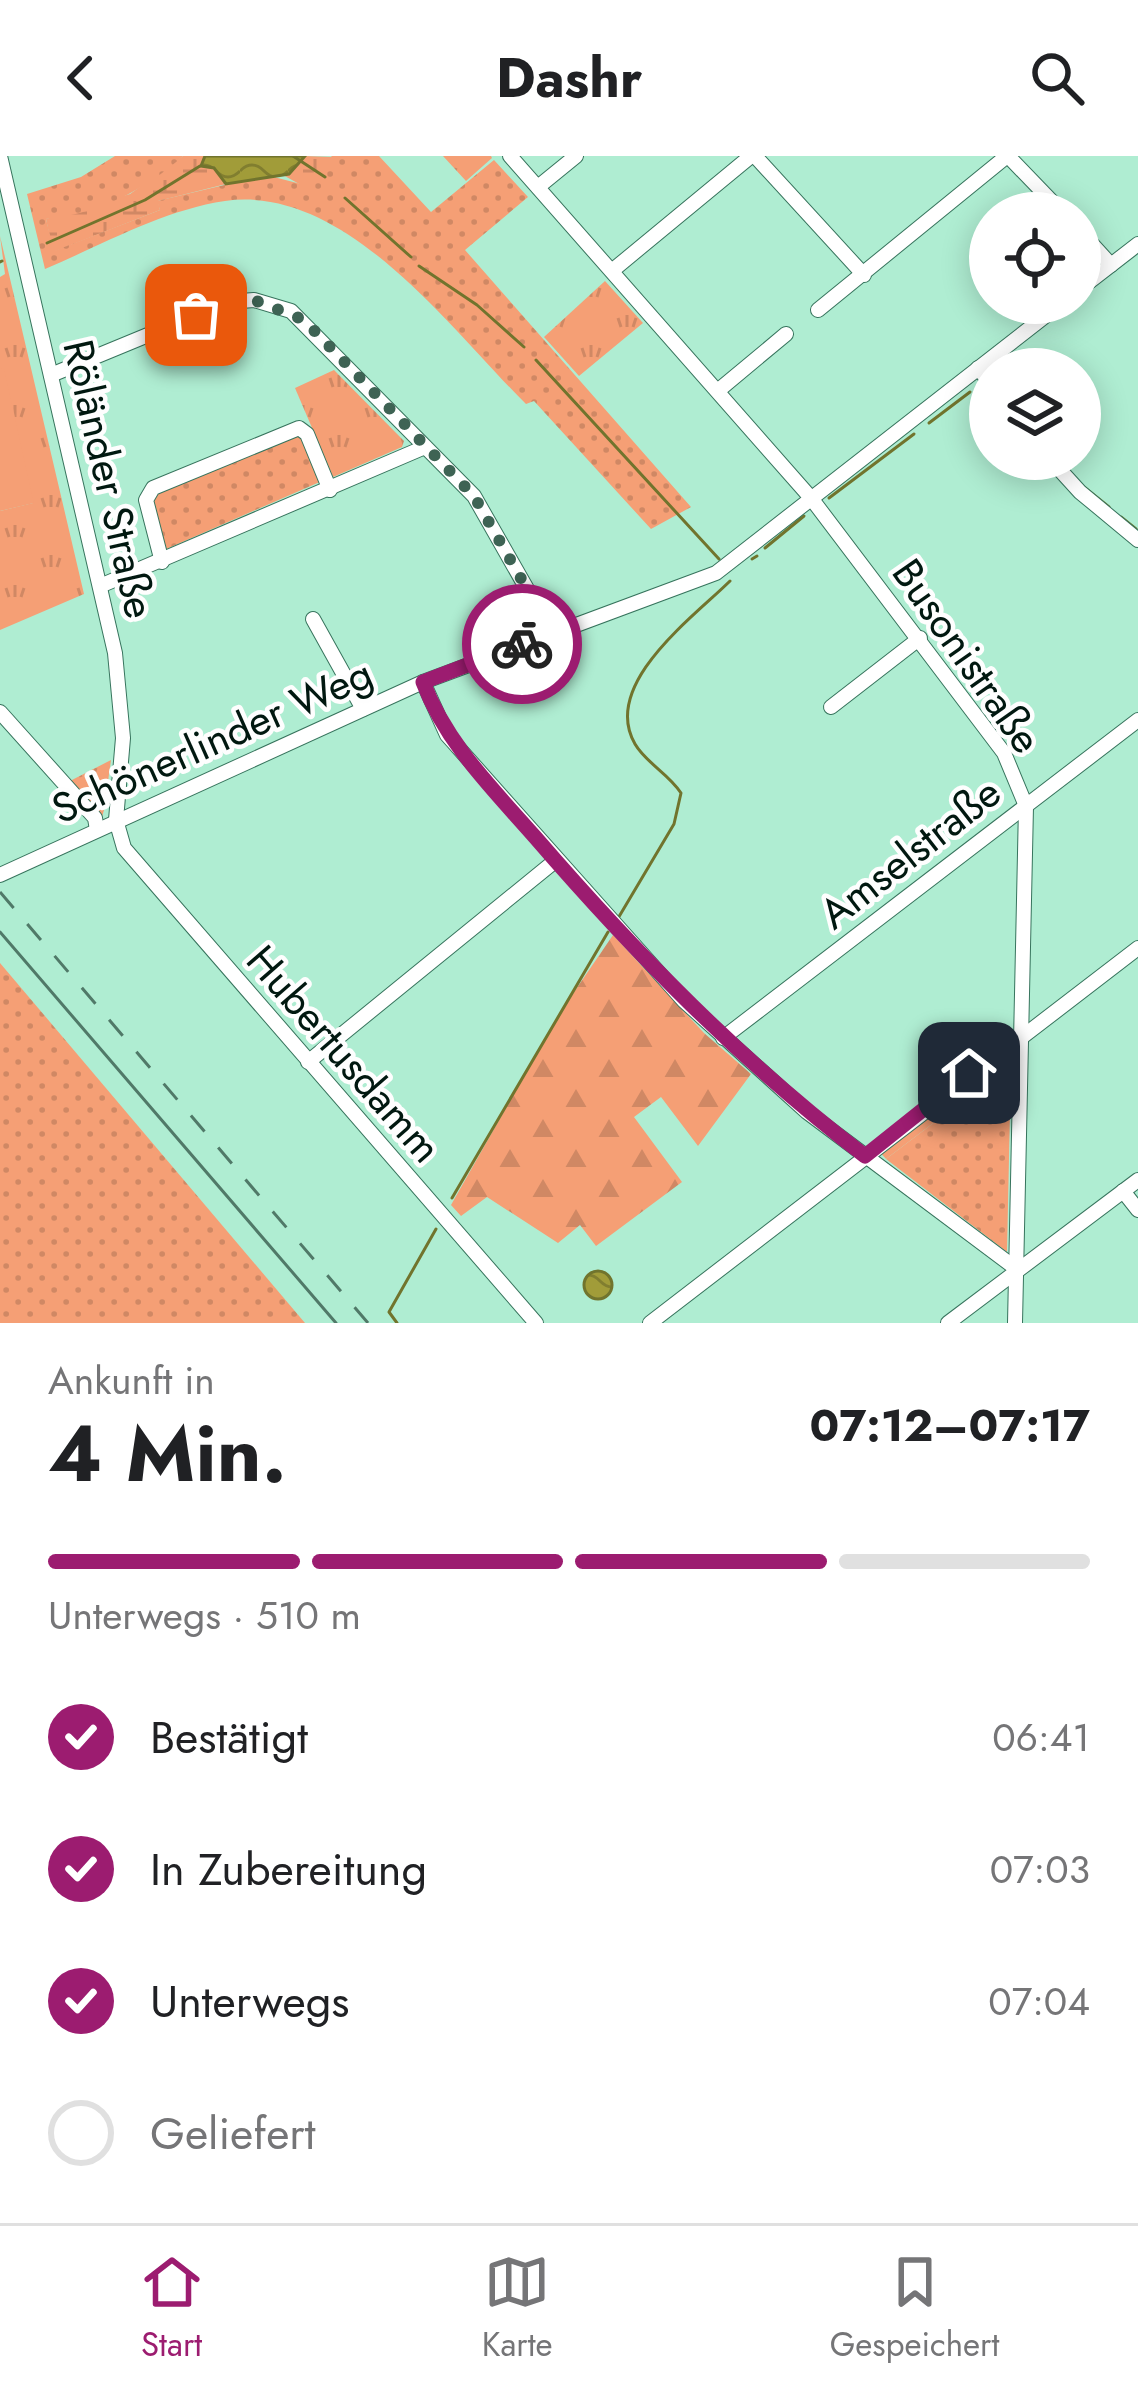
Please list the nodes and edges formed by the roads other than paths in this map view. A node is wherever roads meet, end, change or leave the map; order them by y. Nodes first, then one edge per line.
1 (0, 156) edge
2 (576, 156) edge
3 (753, 156) edge
4 (1008, 156) edge
5 (514, 166) edge
6 (538, 187) junction
7 (1043, 192) edge
8 (1138, 244) edge
9 (1101, 254) edge
10 (1111, 265) junction
11 (613, 270) junction
12 (1101, 273) edge
13 (864, 275) junction
14 (818, 310) dead end
15 (1035, 324) edge
16 (786, 334) dead end
17 (1004, 348) edge
18 (51, 375) junction
19 (969, 375) edge
20 (720, 389) junction
21 (425, 447) junction
22 (1069, 480) edge
23 (330, 490) junction
24 (811, 498) junction
25 (1138, 540) edge
26 (162, 562) junction
27 (100, 586) junction
28 (313, 619) dead end
29 (552, 633) junction
30 (920, 638) junction
31 (423, 682) junction
32 (831, 706) dead end
33 (363, 709) junction
34 (0, 712) edge
35 (1138, 720) edge
36 (1026, 806) junction
37 (116, 820) junction
38 (97, 830) junction
39 (555, 861) junction
40 (0, 874) edge
41 (1138, 948) edge
42 (1023, 1035) junction
43 (724, 1038) junction
44 (308, 1062) junction
45 (865, 1156) junction
46 (1138, 1180) edge
47 (1124, 1191) junction
48 (1138, 1210) edge
49 (1018, 1270) junction
50 (536, 1323) edge
51 (650, 1323) edge
52 (948, 1323) edge
53 (1016, 1323) edge

1 - 18 street, Röländer Straße
2 - 6 street
3 - 11 street
3 - 13 street
4 - 7 street
4 - 13 street
5 - 6 street, Busonistraße
6 - 11 street, Busonistraße
8 - 10 street
9 - 10 street
10 - 12 street
11 - 20 street, Busonistraße
13 - 14 street
15 - 17 street, Schönerlinder Weg
16 - 20 street
18 - 21 street
18 - 27 street, Röländer Straße
19 - 24 street, Schönerlinder Weg
20 - 24 street, Busonistraße
21 - 23 street
21 - 29 street
22 - 25 street
23 - 26 street
23 - 26 street
24 - 29 street, Schönerlinder Weg
24 - 30 street, Busonistraße
26 - 27 street
27 - 37 street, Röländer Straße
28 - 33 street
29 - 31 street, Schönerlinder Weg
30 - 32 street
30 - 36 street, Busonistraße
31 - 33 street, Schönerlinder Weg
31 - 39 street
33 - 37 street, Schönerlinder Weg
34 - 38 street
35 - 36 street, Amselstraße
36 - 42 street, Busonistraße
36 - 43 street, Amselstraße
37 - 38 street, Schönerlinder Weg
37 - 44 street, Hubertusdamm
38 - 40 street, Schönerlinder Weg
39 - 43 street
39 - 44 street
41 - 42 street
42 - 45 street
42 - 49 street, Busonistraße
43 - 45 street
44 - 50 street, Hubertusdamm
45 - 49 street
45 - 51 street
46 - 47 street
47 - 48 street
47 - 49 street
49 - 52 street
49 - 53 street, Busonistraße

